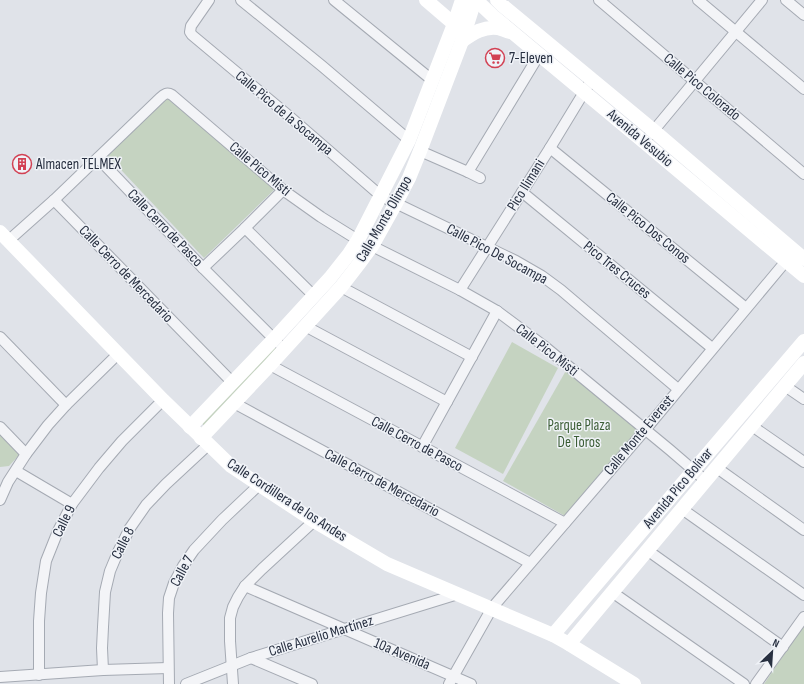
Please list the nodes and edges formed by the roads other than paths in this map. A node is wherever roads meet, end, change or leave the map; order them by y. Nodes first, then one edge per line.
1 (209, 0) edge
2 (241, 0) edge
3 (334, 0) edge
4 (426, 0) edge
5 (462, 0) edge
6 (476, 0) edge
7 (497, 0) edge
8 (599, 0) edge
9 (698, 0) edge
10 (762, 0) edge
11 (786, 0) edge
12 (804, 15) edge
13 (454, 24) junction
14 (736, 32) junction
15 (514, 34) junction
16 (462, 41) junction
17 (539, 55) junction
18 (592, 79) junction
19 (432, 80) junction
20 (695, 81) junction
21 (804, 89) edge
22 (584, 92) junction
23 (654, 131) junction
24 (409, 140) junction
25 (644, 142) junction
26 (550, 148) junction
27 (420, 151) junction
28 (98, 158) junction
29 (468, 172) junction
30 (804, 174) edge
31 (480, 178) dead end
32 (283, 190) junction
33 (522, 192) junction
34 (381, 196) junction
35 (54, 200) junction
36 (396, 203) junction
37 (245, 228) junction
38 (4, 237) edge
39 (358, 240) junction
40 (372, 246) junction
41 (487, 247) junction
42 (804, 259) edge
43 (786, 261) junction
44 (203, 268) junction
45 (804, 276) edge
46 (341, 287) junction
47 (460, 290) junction
48 (313, 295) junction
49 (746, 308) junction
50 (497, 311) junction
51 (306, 326) junction
52 (0, 337) edge
53 (274, 339) junction
54 (804, 341) edge
55 (712, 348) junction
56 (284, 349) junction
57 (118, 354) junction
58 (472, 357) junction
59 (804, 363) edge
60 (270, 365) junction
61 (232, 382) junction
62 (785, 386) junction
63 (678, 389) junction
64 (804, 399) edge
65 (163, 400) junction
66 (447, 402) junction
67 (234, 403) junction
68 (66, 405) junction
69 (752, 426) junction
70 (0, 427) edge
71 (190, 427) junction
72 (645, 430) junction
73 (205, 442) junction
74 (422, 447) junction
75 (26, 454) junction
76 (804, 462) edge
77 (717, 468) junction
78 (694, 470) junction
79 (16, 471) junction
80 (706, 481) junction
81 (4, 482) edge
82 (259, 486) junction
83 (0, 500) edge
84 (72, 504) junction
85 (682, 509) junction
86 (314, 521) junction
87 (565, 523) junction
88 (804, 530) edge
89 (647, 550) junction
90 (530, 563) junction
91 (245, 586) junction
92 (612, 592) junction
93 (458, 594) junction
94 (804, 595) edge
95 (492, 608) junction
96 (804, 617) edge
97 (344, 630) junction
98 (553, 635) junction
99 (569, 644) junction
100 (783, 647) junction
101 (251, 658) junction
102 (232, 665) junction
103 (168, 668) junction
104 (103, 670) junction
105 (39, 675) junction
106 (0, 677) edge
107 (451, 680) edge
108 (169, 684) edge
109 (186, 684) edge
110 (233, 684) edge
111 (312, 684) edge
112 (471, 684) edge
113 (634, 684) edge
114 (744, 684) edge
115 (756, 684) edge

1 - 34 street, Calle Pico de la Socampa
2 - 24 street
3 - 19 street
4 - 13 street
5 - 13 street, Calle Monte Olimpo
6 - 15 street, Avenida Vesubio
6 - 16 street, Calle Monte Olimpo
7 - 18 street, Avenida Vesubio
8 - 20 street, Calle Pico Colorado
9 - 14 street
10 - 14 street
11 - 12 street
13 - 19 street, Calle Monte Olimpo
14 - 20 street
14 - 21 street
15 - 16 street
15 - 17 street, Avenida Vesubio
16 - 27 street, Calle Monte Olimpo
17 - 22 street, Avenida Vesubio
17 - 29 street
18 - 22 street, Pico Ilimani
18 - 23 street, Avenida Vesubio
19 - 24 street, Calle Monte Olimpo
20 - 23 street
20 - 30 street, Calle Pico Colorado
22 - 25 street, Avenida Vesubio
22 - 26 street, Pico Ilimani
23 - 25 street
23 - 42 street, Avenida Vesubio
24 - 34 street, Calle Monte Olimpo
25 - 43 street, Avenida Vesubio
26 - 33 street, Pico Ilimani
26 - 49 street, Calle Pico Dos Conos
27 - 29 street
27 - 36 street, Calle Monte Olimpo
28 - 32 street, Calle Pico Misti
28 - 35 street
28 - 44 street, Calle Cerro de Pasco
29 - 31 street
32 - 37 street
32 - 39 street, Calle Pico Misti
33 - 41 street, Pico Ilimani
33 - 55 street, Pico Tres Cruces
34 - 36 street, Calle Pico De Socampa
34 - 39 street, Calle Monte Olimpo
35 - 38 street
35 - 61 street, Calle Cerro de Mercedario
36 - 40 street, Calle Monte Olimpo
36 - 41 street, Calle Pico De Socampa
37 - 44 street
37 - 48 street
38 - 57 street, Calle Cordillera de los Andes
39 - 48 street, Calle Monte Olimpo
40 - 46 street, Calle Monte Olimpo
40 - 47 street, Calle Pico Misti
41 - 47 street, Pico Ilimani
41 - 63 street, Calle Pico De Socampa
43 - 45 street, Avenida Vesubio
43 - 49 street, Calle Monte Everest
44 - 53 street, Calle Cerro de Pasco
46 - 51 street, Calle Monte Olimpo
46 - 58 street
47 - 50 street, Calle Pico Misti
48 - 53 street, Calle Monte Olimpo
49 - 55 street, Calle Monte Everest
50 - 58 street
50 - 72 street, Calle Pico Misti
51 - 56 street, Calle Monte Olimpo
51 - 66 street
52 - 68 street
53 - 56 street, Calle Cerro de Pasco
53 - 61 street, Calle Monte Olimpo
54 - 78 street, Avenida Pico Bolívar
55 - 63 street, Calle Monte Everest
56 - 60 street, Calle Monte Olimpo
57 - 65 street, Calle Cordillera de los Andes
57 - 68 street
58 - 66 street
59 - 62 street, Avenida Pico Bolívar
60 - 67 street, Calle Monte Olimpo
60 - 74 street, Calle Cerro de Pasco
61 - 71 street, Calle Monte Olimpo
62 - 64 street
62 - 69 street, Avenida Pico Bolívar
63 - 72 street, Calle Monte Everest
65 - 71 street, Calle Cordillera de los Andes
65 - 84 street, Calle 9
66 - 74 street
67 - 73 street, Calle Monte Olimpo
67 - 90 street, Calle Cerro de Mercedario
68 - 75 street
69 - 76 street
69 - 77 street, Avenida Pico Bolívar
70 - 75 street
71 - 73 street, Calle Cordillera de los Andes
72 - 78 street, Calle Pico Misti
72 - 87 street, Calle Monte Everest
73 - 82 street, Calle Cordillera de los Andes
73 - 104 street, Calle 8
74 - 87 street, Calle Cerro de Pasco
75 - 79 street
77 - 80 street, Avenida Pico Bolívar
77 - 88 street
78 - 80 street, Calle Pico Misti
78 - 98 street, Avenida Pico Bolívar
79 - 81 street
79 - 84 street
80 - 85 street, Avenida Pico Bolívar
81 - 83 street
82 - 86 street, Calle Cordillera de los Andes
82 - 103 street, Calle 7
84 - 105 street, Calle 9
85 - 89 street, Avenida Pico Bolívar
85 - 94 street
86 - 91 street
86 - 93 street, Calle Cordillera de los Andes
87 - 90 street, Calle Monte Everest
89 - 92 street, Avenida Pico Bolívar
89 - 100 street
90 - 95 street, Calle Monte Everest
91 - 97 street, 10a Avenida
91 - 102 street
92 - 99 street, Avenida Pico Bolívar
92 - 114 street
93 - 95 street, Calle Cordillera de los Andes
93 - 97 street, Calle Aurelio Martínez
95 - 98 street, Calle Cordillera de los Andes
95 - 107 street, Calle Monte Everest
96 - 100 street
97 - 101 street, Calle Aurelio Martínez
97 - 107 street, 10a Avenida
98 - 99 street, Calle Cordillera de los Andes
99 - 113 street, Calle Cordillera de los Andes
100 - 115 street
101 - 102 street, Calle Aurelio Martínez
101 - 111 street
102 - 109 street, Calle Aurelio Martínez
102 - 110 street
103 - 104 street
103 - 108 street, Calle 7
104 - 105 street
105 - 106 street
107 - 112 street, 10a Avenida

